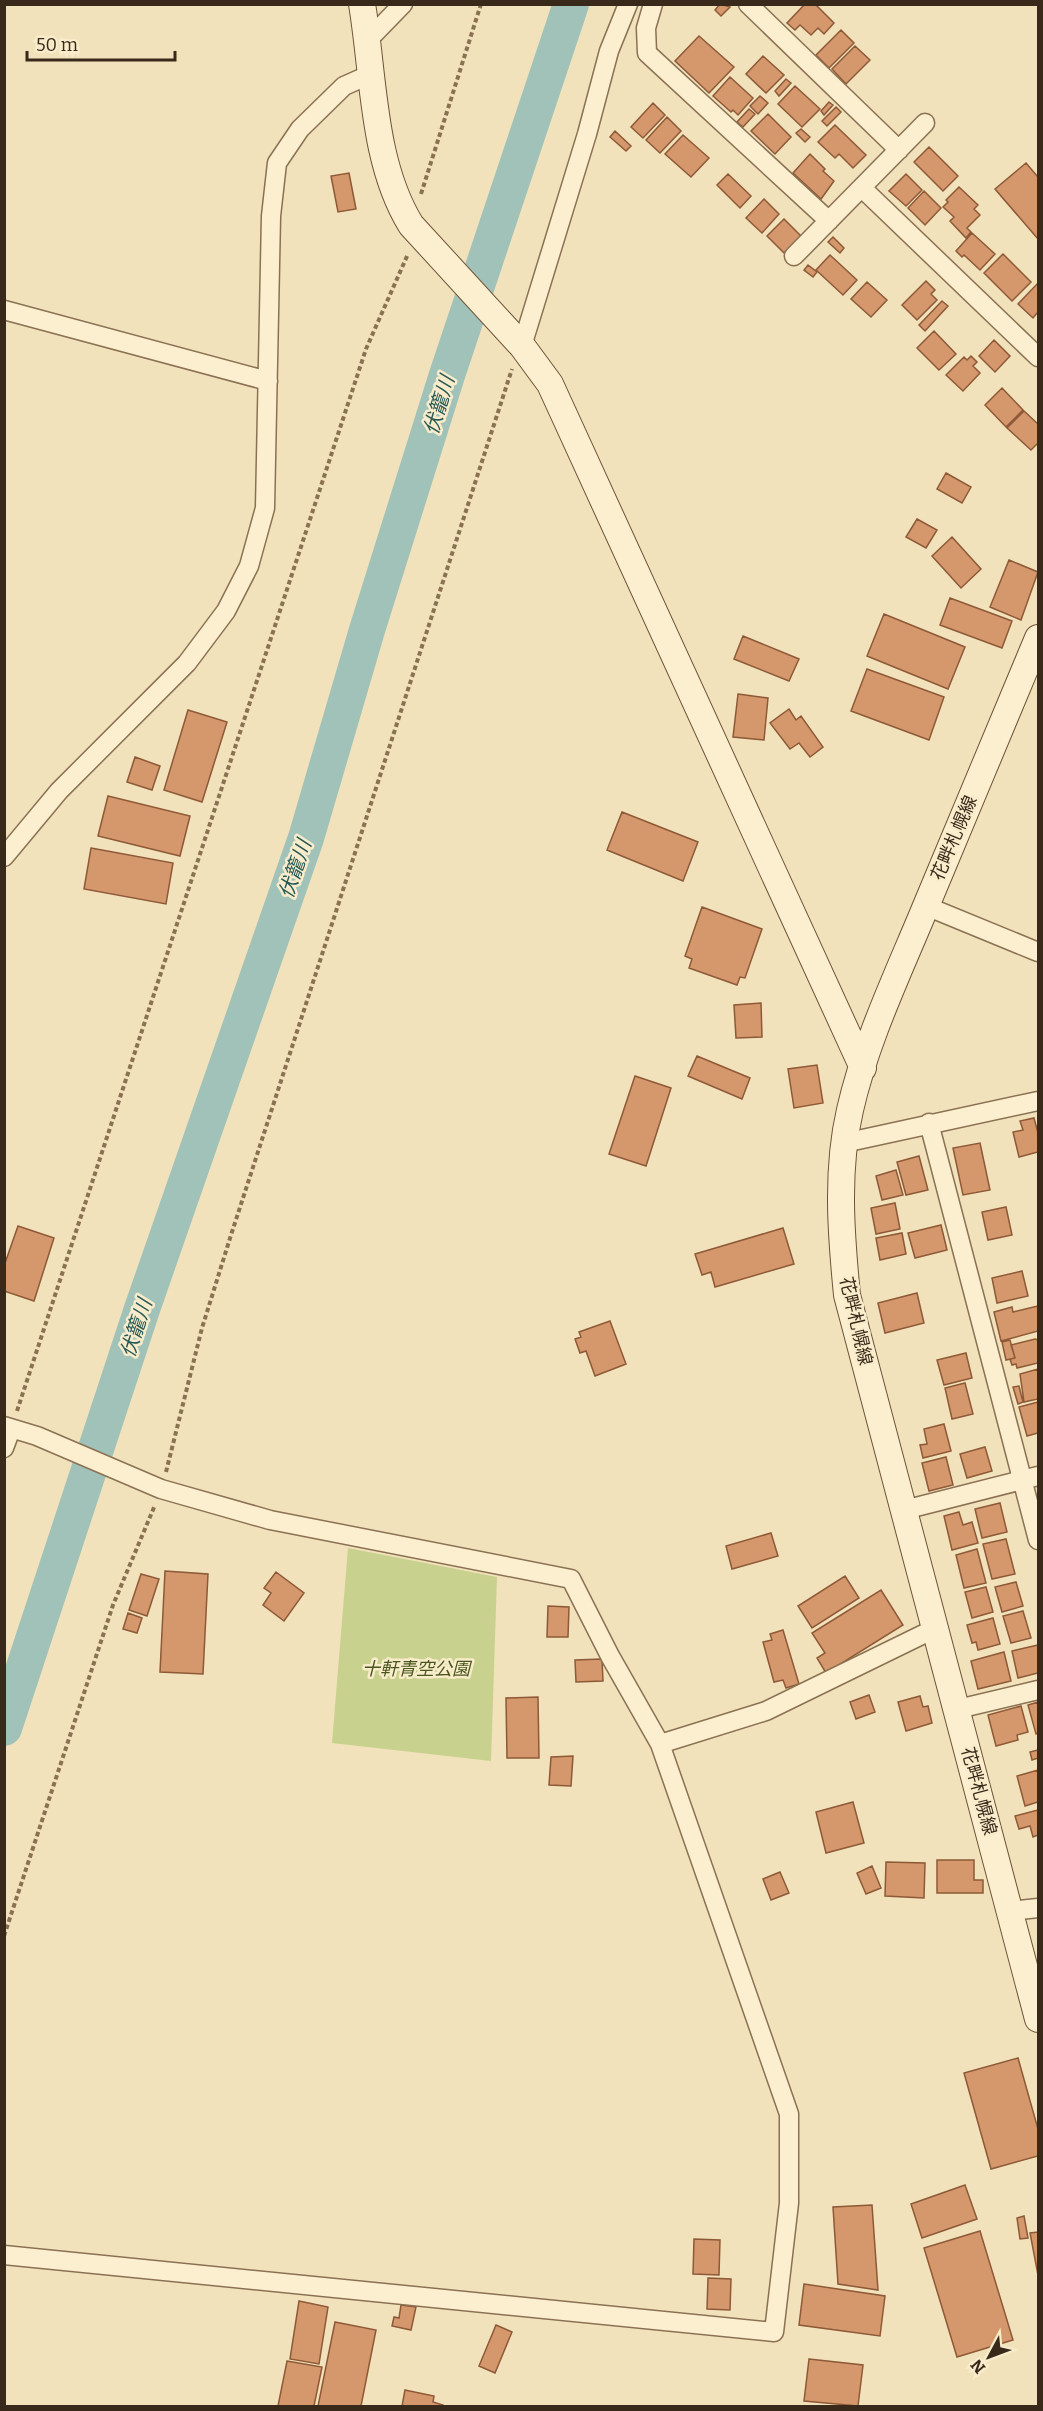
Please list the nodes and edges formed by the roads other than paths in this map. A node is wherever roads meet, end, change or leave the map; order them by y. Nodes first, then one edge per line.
1 (362, 4) edge
2 (403, 4) edge
3 (628, 4) edge
4 (653, 4) edge
5 (748, 4) edge
6 (368, 40) junction
7 (371, 74) junction
8 (925, 123) dead end
9 (899, 150) junction
10 (862, 188) junction
11 (829, 221) junction
12 (794, 256) dead end
13 (4, 310) edge
14 (517, 341) junction
15 (1038, 357) edge
16 (268, 381) junction
17 (1038, 638) edge
18 (4, 857) edge
19 (926, 906) junction
20 (1038, 952) edge
21 (863, 1068) junction
22 (1038, 1101) edge
23 (929, 1123) junction
24 (844, 1143) junction
25 (8, 1428) edge
26 (4, 1448) edge
27 (1030, 1478) edge
28 (904, 1510) junction
29 (1038, 1540) edge
30 (936, 1628) junction
31 (1038, 1690) edge
32 (958, 1709) junction
33 (660, 1744) junction
34 (1038, 1908) edge
35 (1010, 1911) junction
36 (1038, 2017) edge
37 (4, 2255) edge

1 - 6 main road
2 - 6 street
3 - 14 street
4 - 11 street
5 - 9 street
6 - 7 main road
7 - 14 main road
7 - 16 street
8 - 9 street
9 - 10 street
10 - 11 street
10 - 15 street
11 - 12 street
13 - 16 street
14 - 21 main road
16 - 18 street
17 - 19 main road, 花畔札幌線
19 - 20 street
19 - 21 main road, 花畔札幌線
21 - 24 main road, 花畔札幌線
22 - 23 street
23 - 24 street
23 - 27 street
24 - 28 main road, 花畔札幌線
25 - 26 street
25 - 33 street
27 - 28 street
27 - 29 street
28 - 30 main road, 花畔札幌線
30 - 32 main road, 花畔札幌線
30 - 33 street
31 - 32 street
32 - 35 main road, 花畔札幌線
33 - 37 street
34 - 35 street
35 - 36 main road, 花畔札幌線

